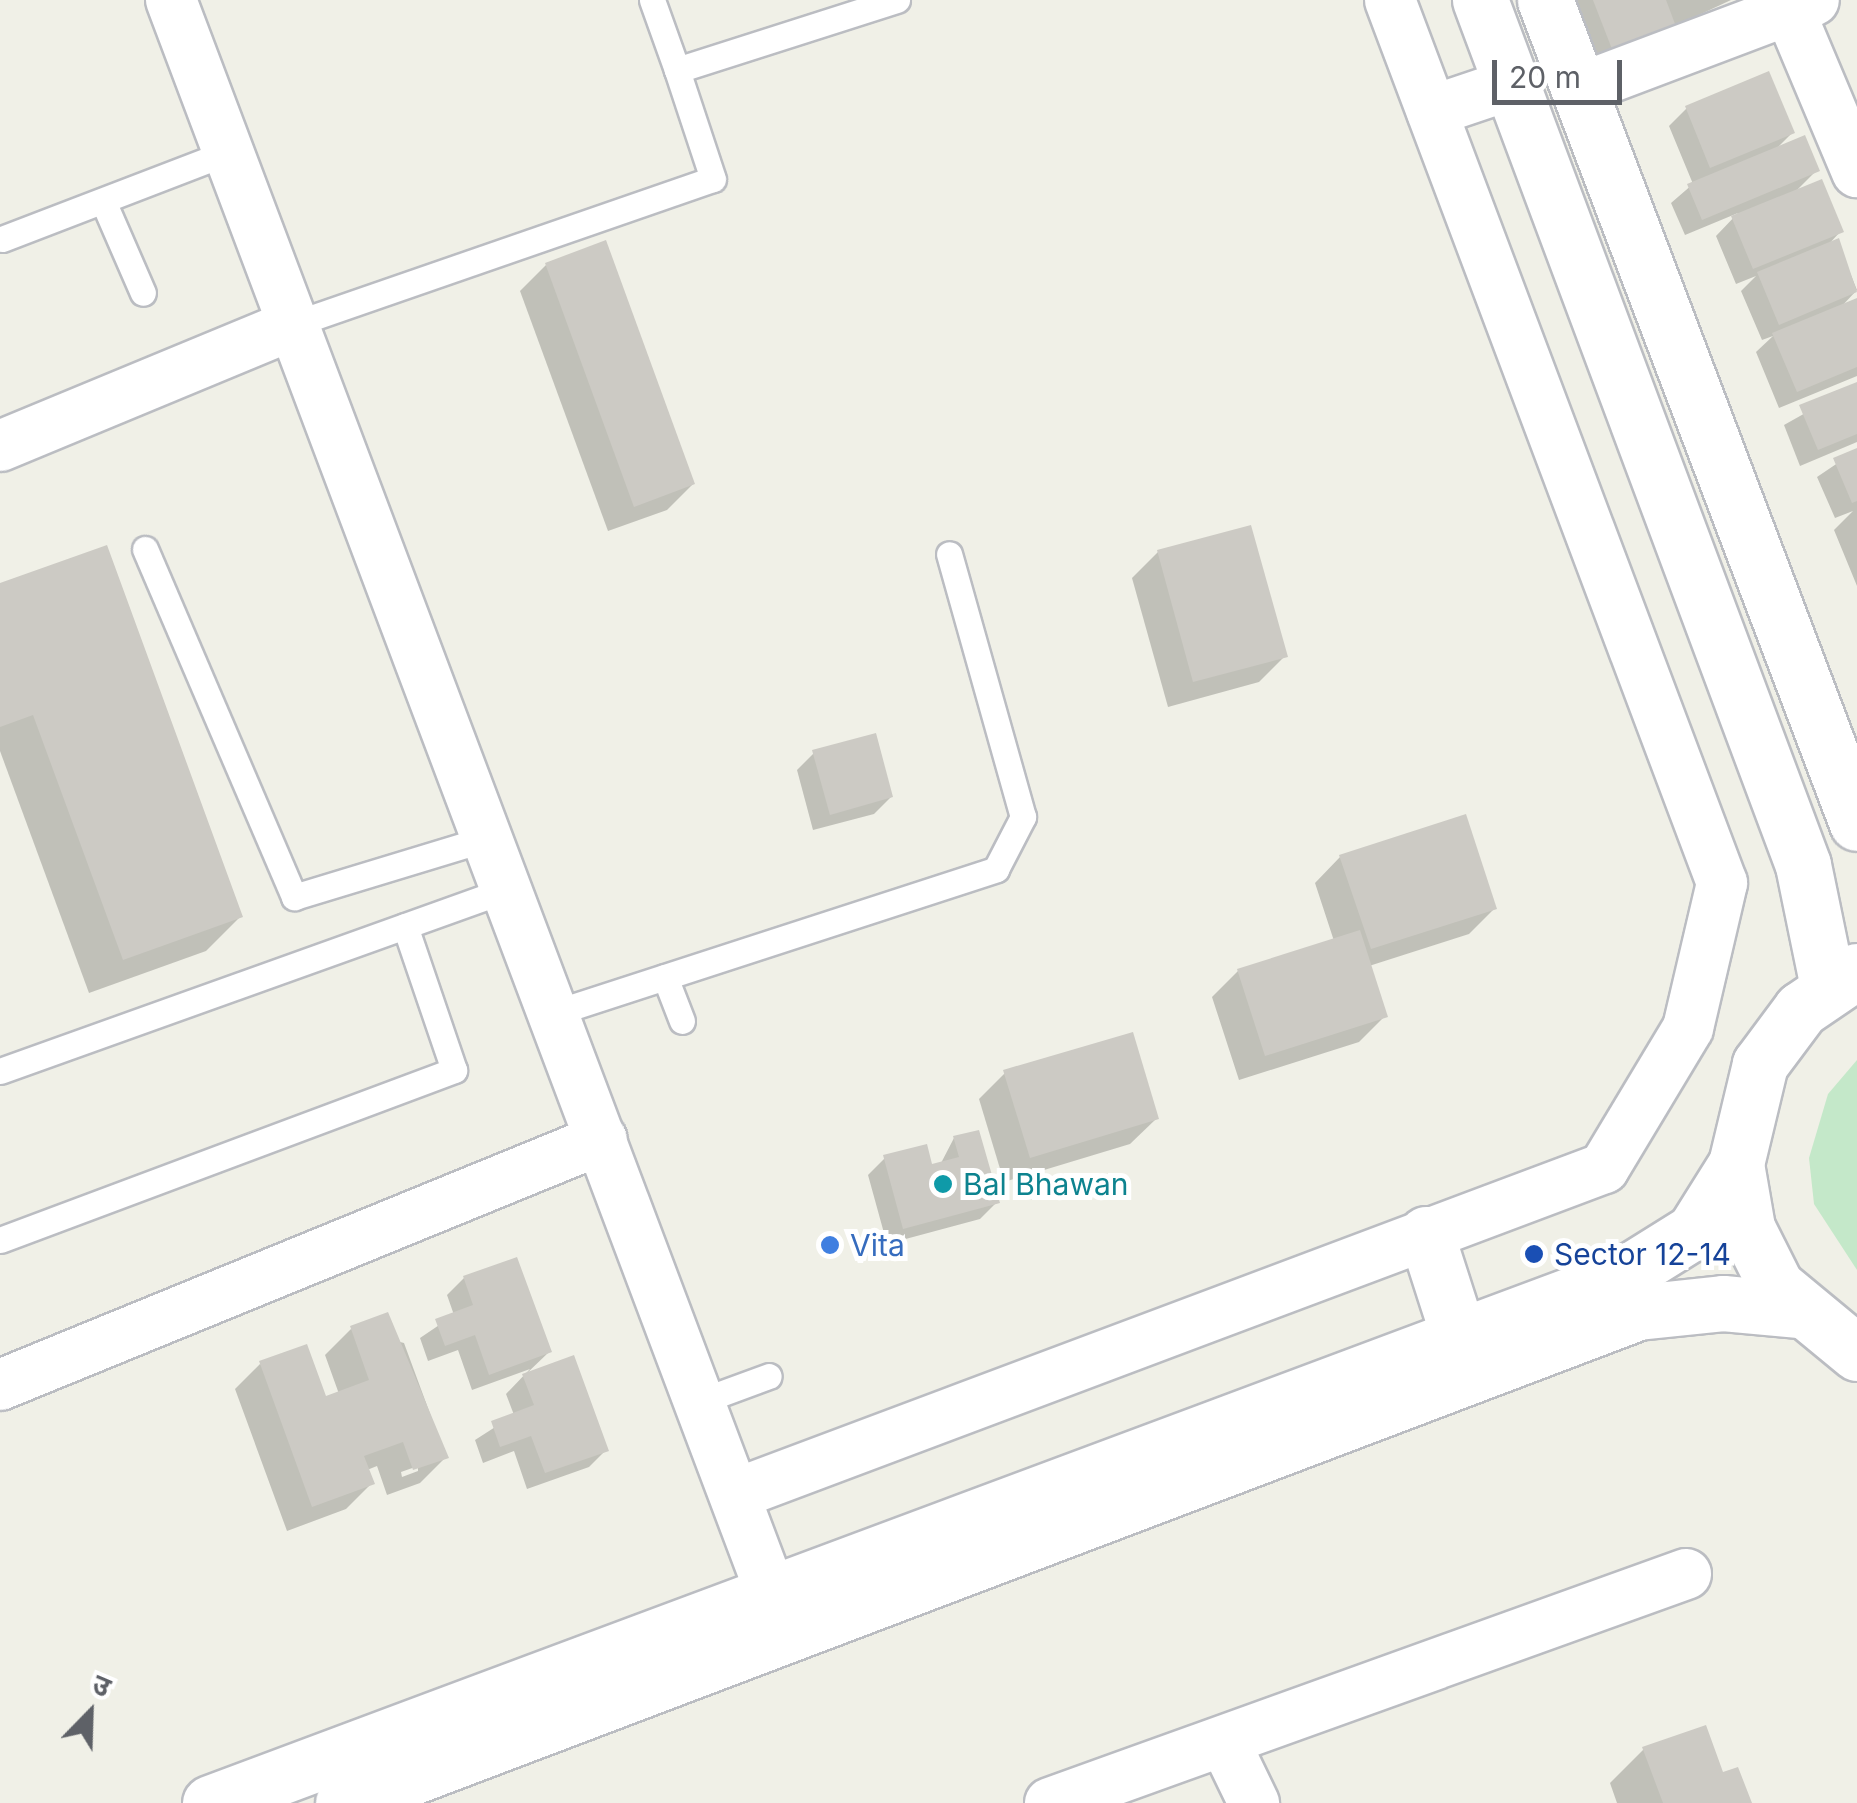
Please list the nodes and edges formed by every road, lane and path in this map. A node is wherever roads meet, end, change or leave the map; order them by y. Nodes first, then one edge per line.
1 (172, 0) edge
2 (652, 0) edge
3 (897, 0) edge
4 (1390, 0) edge
5 (1480, 0) edge
6 (1545, 0) edge
7 (1802, 5) edge
8 (678, 70) junction
9 (1512, 84) junction
10 (1579, 89) junction
11 (1432, 112) junction
12 (229, 152) junction
13 (1857, 172) edge
14 (103, 201) junction
15 (2, 239) edge
16 (143, 293) dead end
17 (294, 324) junction
18 (0, 446) edge
19 (146, 549) dead end
20 (949, 554) dead end
21 (1857, 822) edge
22 (488, 838) junction
23 (508, 889) junction
24 (405, 926) junction
25 (665, 977) junction
26 (1842, 979) edge
27 (554, 1013) junction
28 (682, 1021) dead end
29 (0, 1071) edge
30 (602, 1139) junction
31 (1736, 1164) junction
32 (1426, 1234) junction
33 (0, 1240) edge
34 (1797, 1310) junction
35 (1459, 1336) junction
36 (1857, 1352) edge
37 (769, 1376) dead end
38 (0, 1384) edge
39 (701, 1400) junction
40 (736, 1494) junction
41 (1686, 1574) dead end
42 (780, 1614) junction
43 (1225, 1743) junction
44 (210, 1803) edge
45 (343, 1803) edge
46 (1050, 1803) edge
47 (1254, 1803) edge

1 - 12 street
2 - 8 lane
3 - 8 lane
4 - 11 street
5 - 9 street
6 - 10 street
7 - 10 street
7 - 13 street
8 - 17 lane
9 - 11 street
9 - 26 street
10 - 21 street
11 - 32 street
12 - 14 lane
12 - 17 street
14 - 15 lane
14 - 16 lane
17 - 18 street
17 - 22 street
19 - 22 lane
20 - 25 lane
22 - 23 street
23 - 24 lane
23 - 27 street
24 - 29 lane
24 - 33 lane
25 - 27 lane
25 - 28 lane
26 - 31 street
27 - 30 street
30 - 38 street
30 - 39 street
31 - 34 street
31 - 35 street
32 - 35 street
32 - 40 street
34 - 36 street
34 - 42 street
35 - 42 street
37 - 39 lane
39 - 40 street
40 - 42 street
41 - 43 street
42 - 44 street
42 - 45 street
43 - 46 street
43 - 47 street

